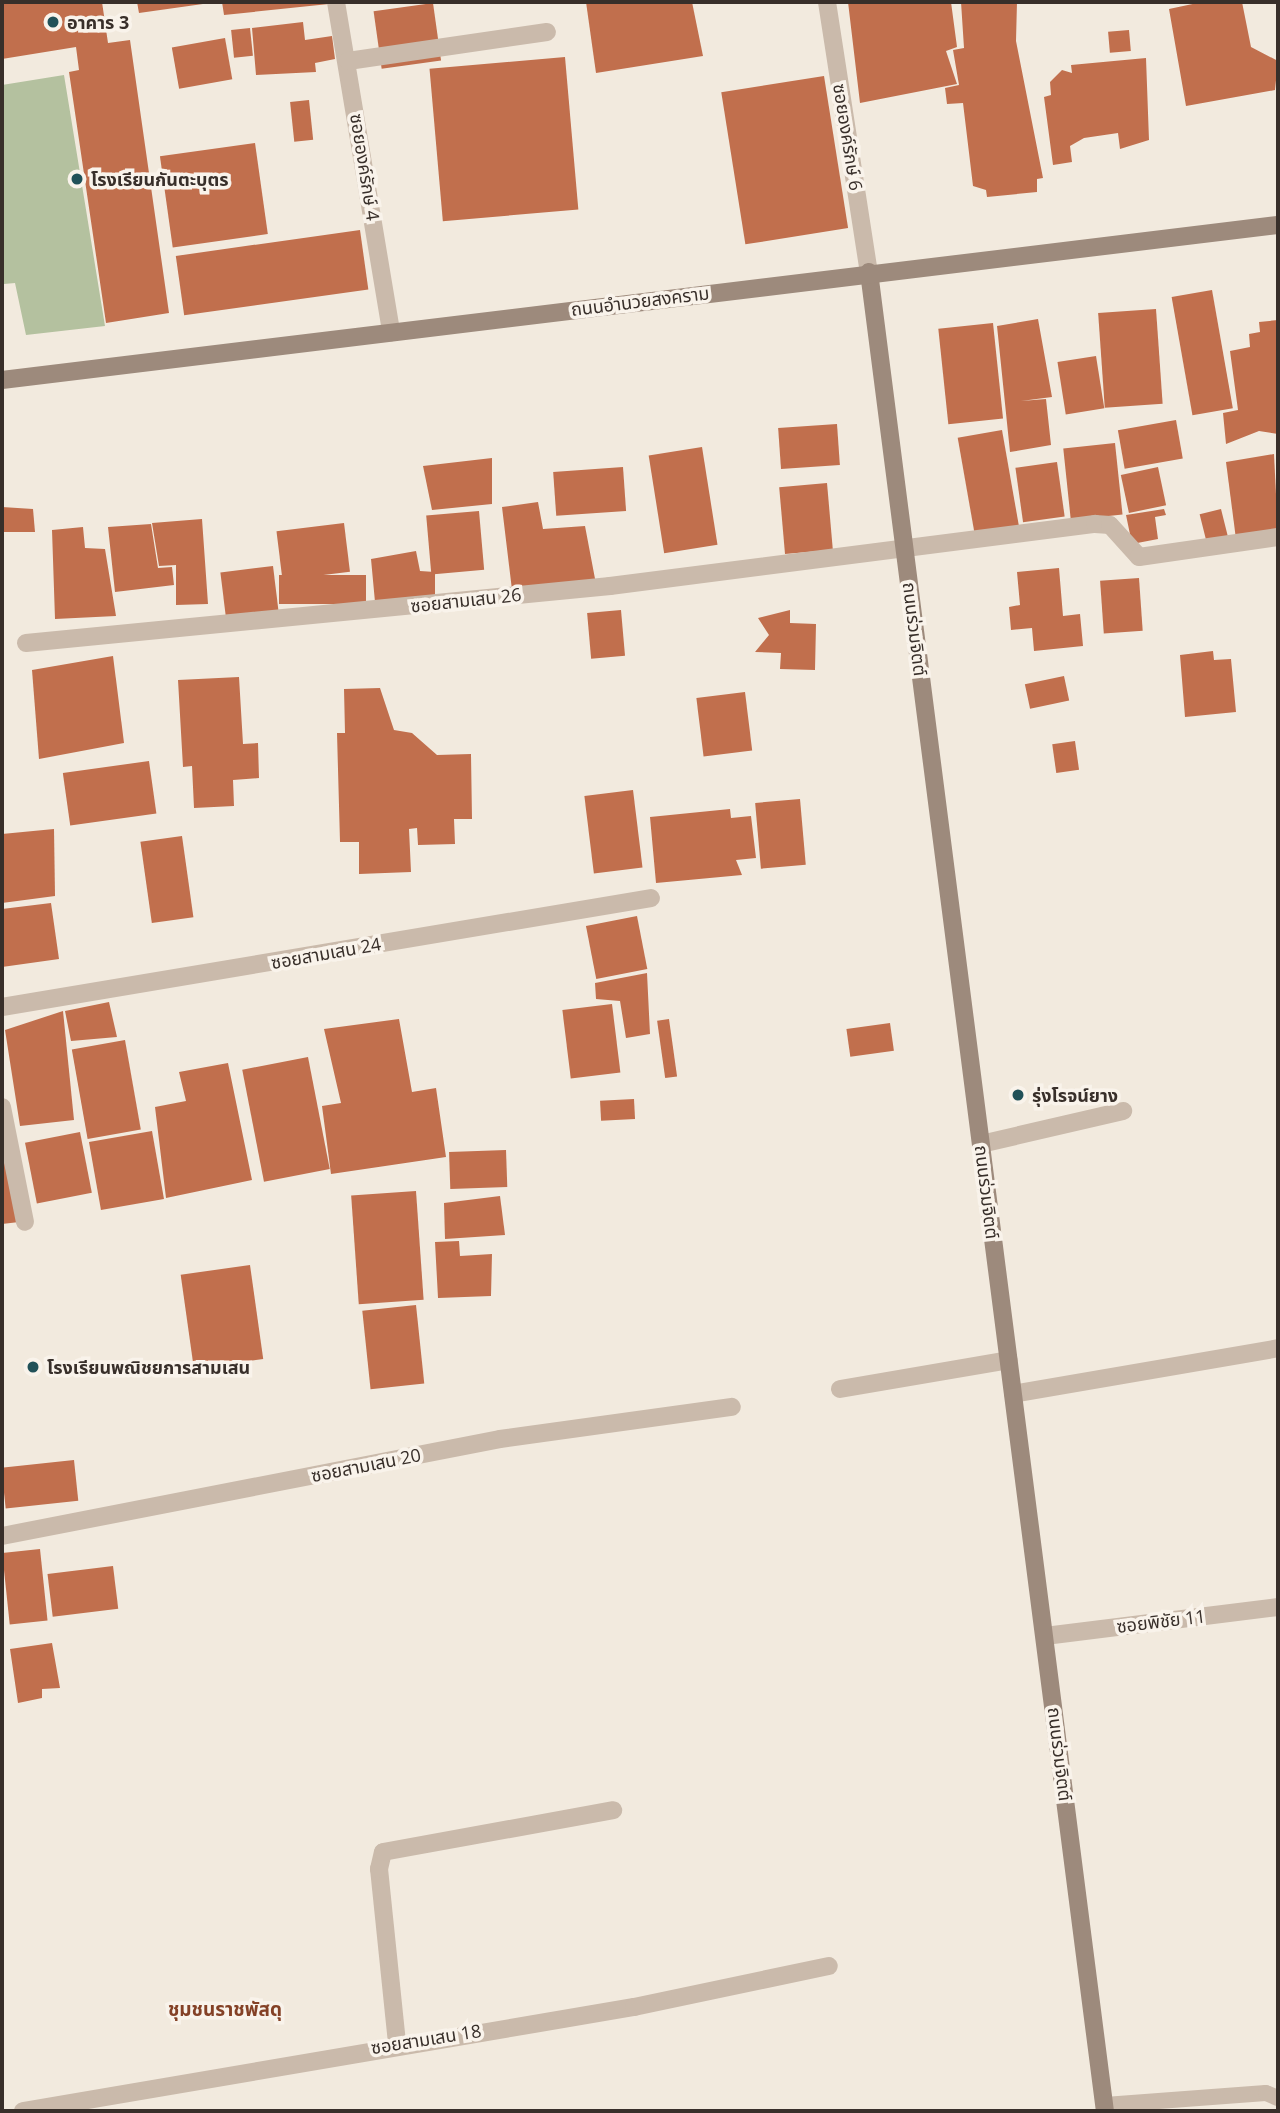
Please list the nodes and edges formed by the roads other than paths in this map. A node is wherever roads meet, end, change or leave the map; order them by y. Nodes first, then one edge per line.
1 (336, 2) edge
2 (827, 2) edge
3 (547, 32) dead end
4 (348, 61) junction
5 (1278, 225) edge
6 (869, 272) junction
7 (391, 332) junction
8 (2, 380) edge
9 (1278, 537) edge
10 (905, 550) junction
11 (26, 643) dead end
12 (651, 898) dead end
13 (2, 1007) edge
14 (2, 1107) edge
15 (1123, 1111) dead end
16 (981, 1144) junction
17 (26, 1222) dead end
18 (1278, 1348) edge
19 (1009, 1360) junction
20 (840, 1389) dead end
21 (1013, 1394) junction
22 (732, 1407) dead end
23 (2, 1536) edge
24 (1278, 1607) edge
25 (1045, 1636) junction
26 (614, 1810) dead end
27 (829, 1966) dead end
28 (397, 2043) junction
29 (1272, 2095) edge
30 (1105, 2108) edge
31 (23, 2111) edge
32 (1267, 2111) edge

1 - 4 street, ซอยองค์รักษ์ 4
2 - 6 street, ซอยองค์รักษ์ 6
3 - 4 street
4 - 7 street, ซอยองค์รักษ์ 4
5 - 6 street, ถนนอำนวยสงคราม
6 - 7 street, ถนนอำนวยสงคราม
6 - 10 street, ถนนร่วมจิตต์
7 - 8 street, ถนนอำนวยสงคราม
9 - 10 street, ซอยสามเสน 26
10 - 11 street, ซอยสามเสน 26
10 - 16 street, ถนนร่วมจิตต์
12 - 13 street, ซอยสามเสน 24
14 - 17 street
15 - 16 street
16 - 19 street, ถนนร่วมจิตต์
18 - 21 street
19 - 20 street
19 - 21 street, ถนนร่วมจิตต์
21 - 25 street, ถนนร่วมจิตต์
22 - 23 street, ซอยสามเสน 20
24 - 25 street, ซอยพิชัย 11
25 - 30 street, ถนนร่วมจิตต์
26 - 28 street
27 - 28 street, ซอยสามเสน 18
28 - 31 street, ซอยสามเสน 18
29 - 30 lane
29 - 32 lane

